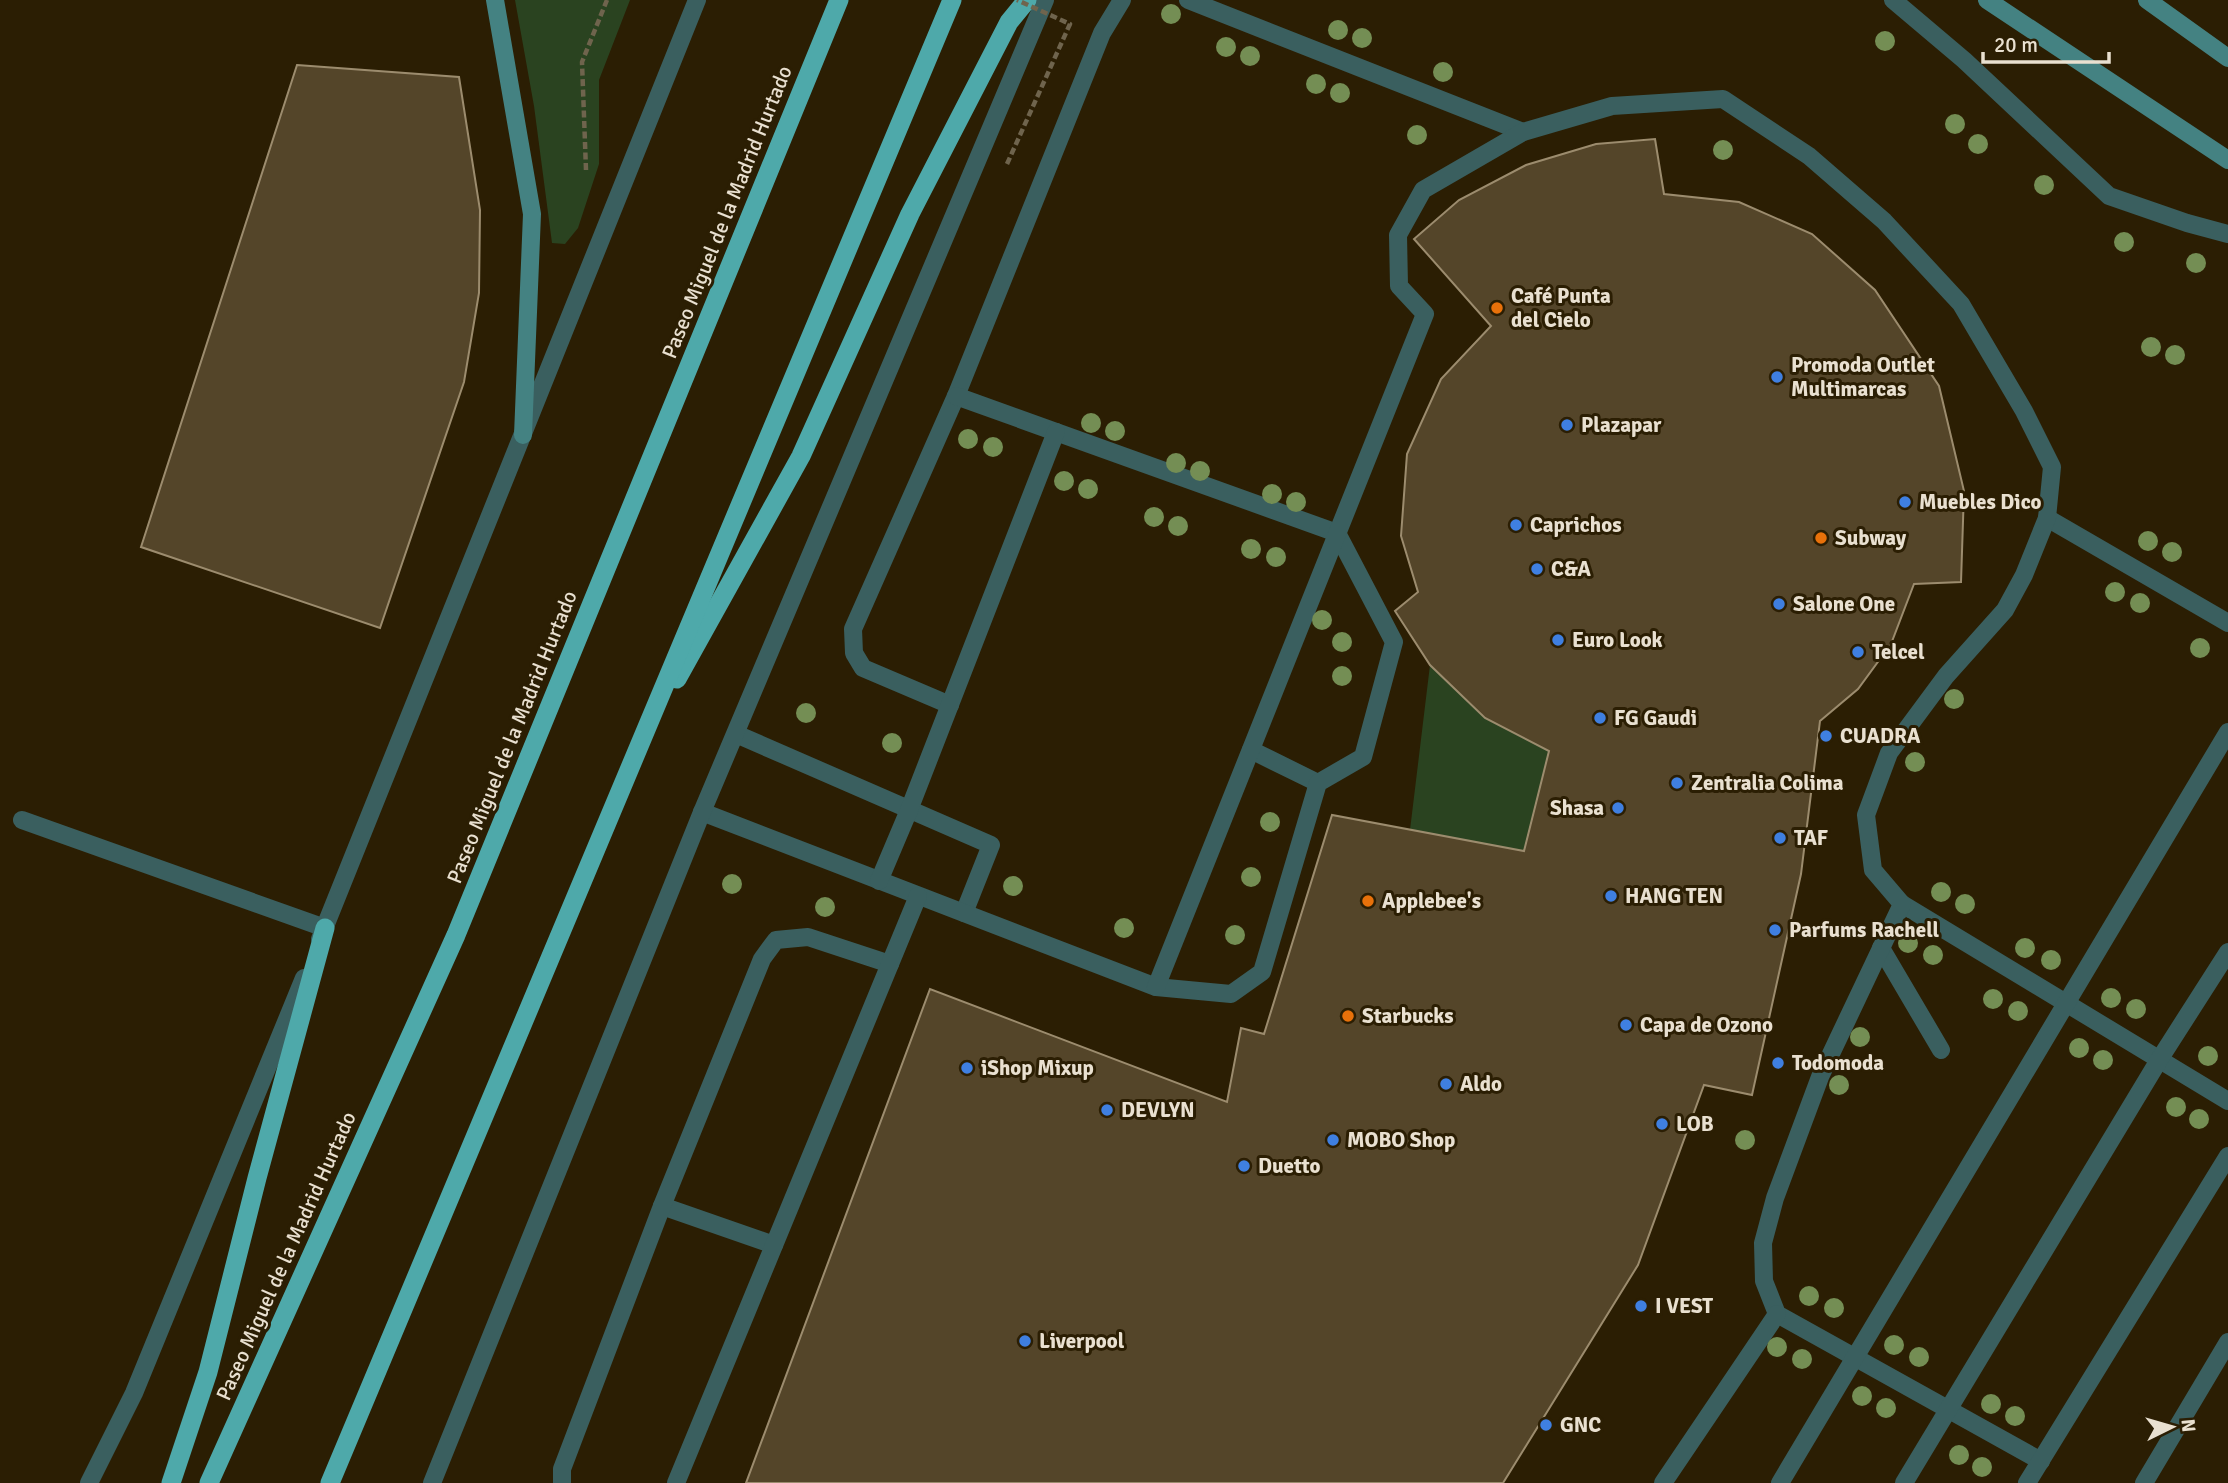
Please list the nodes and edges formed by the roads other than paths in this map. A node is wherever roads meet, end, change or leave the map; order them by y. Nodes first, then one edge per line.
1 (495, 0) edge
2 (697, 0) edge
3 (839, 0) edge
4 (951, 0) edge
5 (1027, 0) edge
6 (1045, 0) edge
7 (1122, 0) edge
8 (1188, 0) edge
9 (1894, 0) edge
10 (1987, 0) edge
11 (2147, 0) edge
12 (2228, 58) edge
13 (1523, 132) junction
14 (2228, 160) edge
15 (2228, 234) edge
16 (956, 396) junction
17 (1056, 432) junction
18 (523, 435) junction
19 (2047, 518) junction
20 (1337, 533) junction
21 (2228, 623) edge
22 (950, 705) junction
23 (2228, 732) edge
24 (736, 734) junction
25 (1251, 750) junction
26 (628, 769) junction
27 (1318, 783) junction
28 (909, 810) junction
29 (702, 812) junction
30 (22, 820) dead end
31 (878, 881) junction
32 (918, 896) junction
33 (1902, 904) junction
34 (964, 913) junction
35 (325, 928) junction
36 (1881, 948) junction
37 (2228, 952) edge
38 (890, 964) junction
39 (1156, 987) junction
40 (2067, 1004) junction
41 (1941, 1050) dead end
42 (2159, 1060) junction
43 (2228, 1101) edge
44 (2228, 1156) edge
45 (662, 1206) junction
46 (774, 1245) junction
47 (1777, 1314) junction
48 (2228, 1342) edge
49 (1855, 1357) junction
50 (1949, 1410) junction
51 (2041, 1461) junction
52 (89, 1483) edge
53 (171, 1483) edge
54 (209, 1483) edge
55 (330, 1483) edge
56 (432, 1483) edge
57 (562, 1483) edge
58 (676, 1483) edge
59 (1663, 1483) edge
60 (1780, 1483) edge
61 (1904, 1483) edge
62 (2027, 1483) edge
63 (2144, 1483) edge

1 - 18 main road
2 - 18 street
3 - 54 highway, Paseo Miguel de la Madrid Hurtado
4 - 26 highway
5 - 26 highway
6 - 24 street
7 - 16 street
8 - 13 street
9 - 15 street
10 - 14 main road
11 - 12 main road
13 - 19 street
13 - 20 street
16 - 17 street
16 - 22 street
17 - 20 street
17 - 22 street
18 - 35 street
19 - 21 street
19 - 33 street
20 - 25 street
20 - 27 street
22 - 28 street
23 - 40 street
24 - 28 street
24 - 29 street
25 - 27 street
25 - 39 street
26 - 55 highway
27 - 39 street
28 - 31 street
28 - 34 street
29 - 31 street
29 - 56 street
30 - 35 street
31 - 32 street
32 - 34 street
32 - 38 street
33 - 36 street
33 - 40 street
34 - 39 street
35 - 52 street
35 - 53 highway
36 - 41 street
36 - 47 street
37 - 42 street
38 - 45 street
38 - 46 street
40 - 42 street
40 - 49 street
42 - 43 street
42 - 50 street
44 - 51 street
45 - 46 street
45 - 57 street
46 - 58 street
47 - 49 street
47 - 59 street
48 - 63 street
49 - 50 street
49 - 60 street
50 - 51 street
50 - 61 street
51 - 62 street

